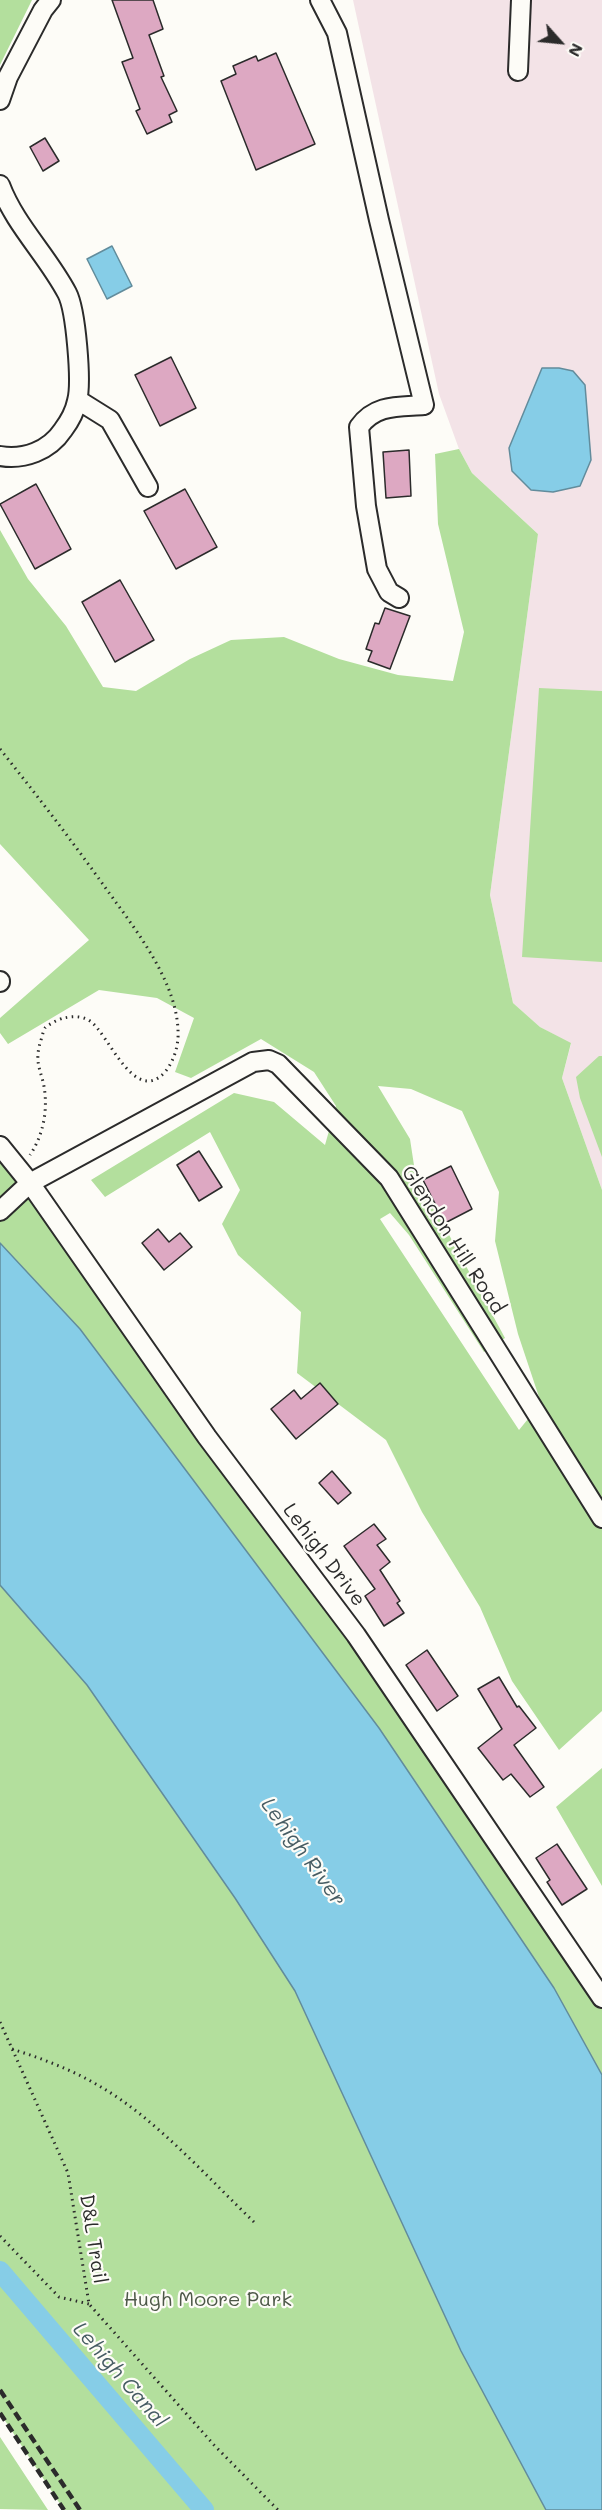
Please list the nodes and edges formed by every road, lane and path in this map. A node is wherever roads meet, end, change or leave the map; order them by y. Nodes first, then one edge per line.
1 (51, 0) edge
2 (320, 0) edge
3 (521, 0) edge
4 (518, 71) dead end
5 (0, 100) edge
6 (0, 184) edge
7 (78, 400) junction
8 (0, 456) edge
9 (148, 487) dead end
10 (399, 598) dead end
11 (0, 749) edge
12 (0, 1146) edge
13 (33, 1150) dead end
14 (30, 1183) junction
15 (4, 1207) edge
16 (602, 1518) edge
17 (602, 1998) edge
18 (0, 2022) edge
19 (12, 2049) junction
20 (255, 2223) dead end
21 (0, 2236) edge
22 (89, 2304) junction
23 (278, 2510) edge

1 - 5 street
2 - 10 street
3 - 4 street
6 - 7 street
7 - 8 street
7 - 9 street
11 - 13 path
12 - 14 street, Lehigh Drive
14 - 15 street, Glendon Hill Road
14 - 16 street, Glendon Hill Road
14 - 17 street, Lehigh Drive
18 - 19 path, D&L Trail
19 - 20 path
19 - 22 path, D&L Trail
21 - 22 path
22 - 23 path, D&L Trail

